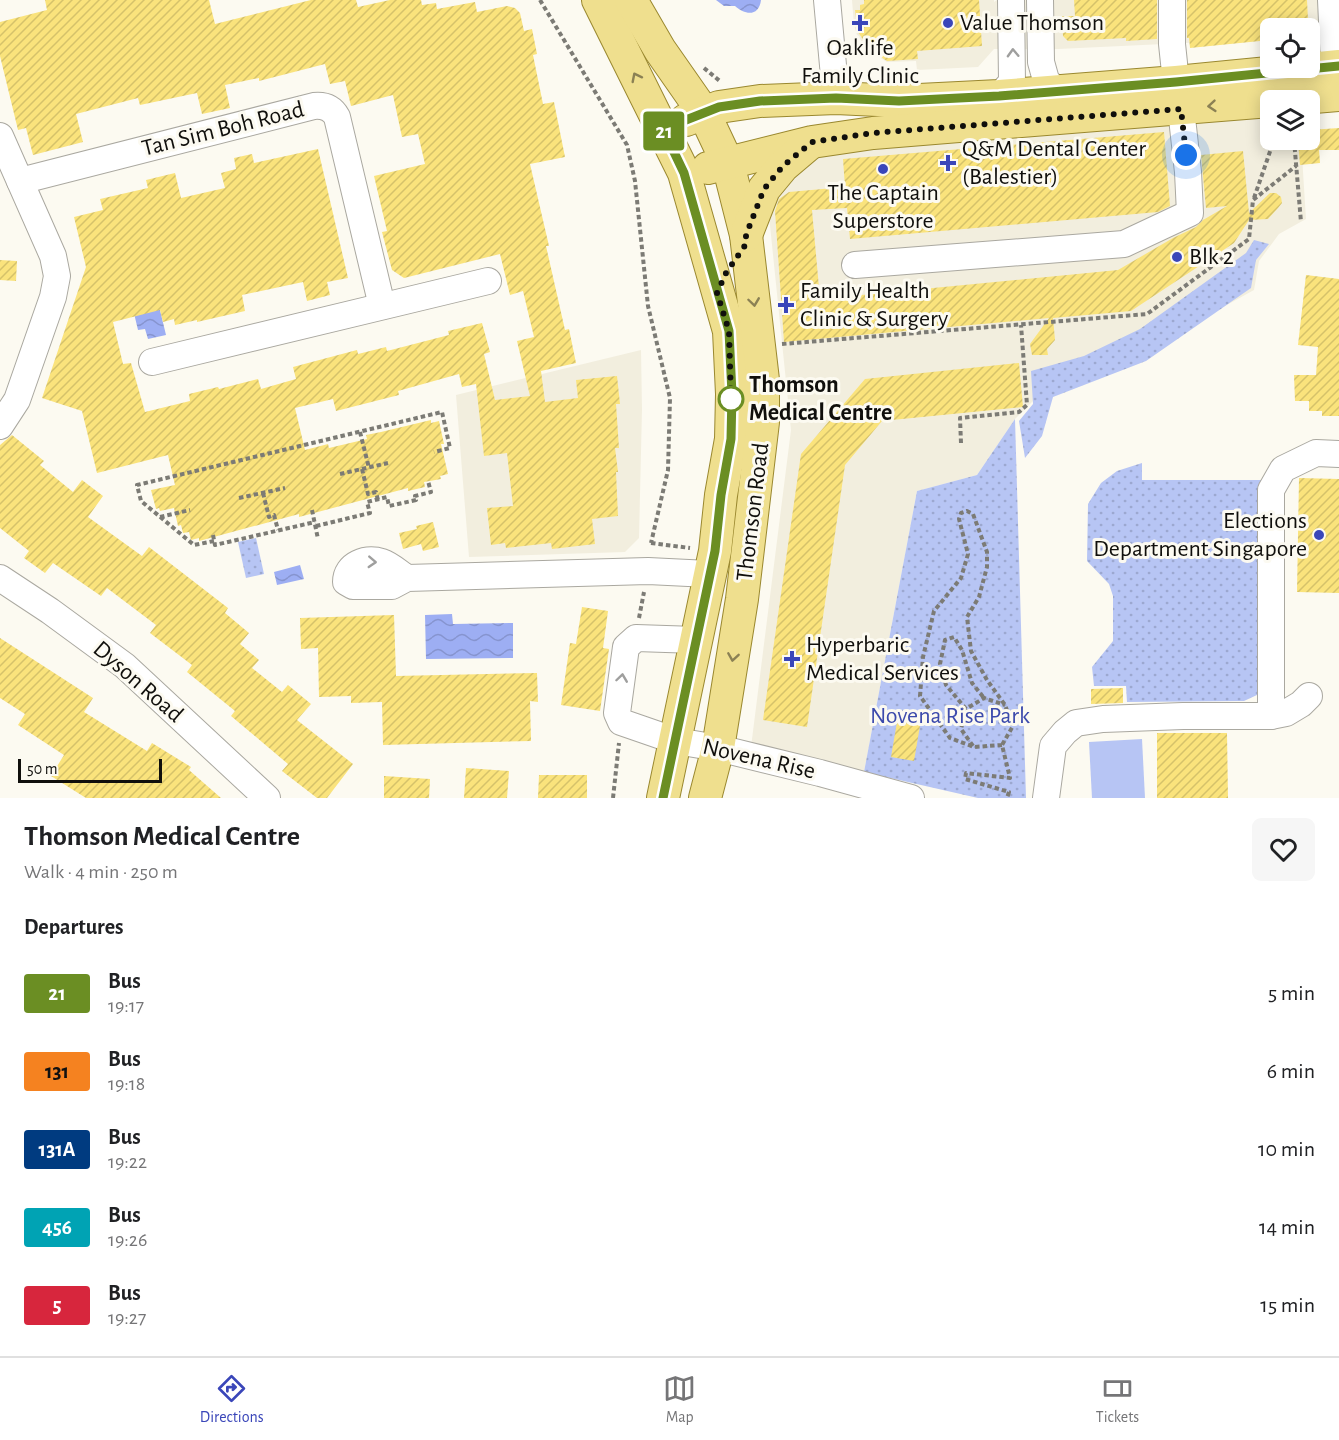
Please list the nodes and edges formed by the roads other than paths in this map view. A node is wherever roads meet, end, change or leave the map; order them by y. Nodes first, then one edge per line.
1 (598, 0) edge
2 (631, 0) edge
3 (827, 0) edge
4 (1011, 0) edge
5 (1040, 0) edge
6 (1172, 0) edge
7 (1331, 8) edge
8 (660, 50) junction
9 (1337, 81) edge
10 (1310, 90) edge
11 (1056, 91) junction
12 (999, 96) junction
13 (1178, 96) junction
14 (836, 98) junction
15 (1260, 100) edge
16 (760, 101) junction
17 (704, 113) junction
18 (663, 129) junction
19 (1, 140) edge
20 (812, 142) junction
21 (728, 164) junction
22 (684, 173) junction
23 (20, 181) junction
24 (746, 240) junction
25 (855, 265) dead end
26 (488, 280) dead end
27 (717, 293) junction
28 (382, 306) junction
29 (152, 362) dead end
30 (0, 426) edge
31 (1339, 454) edge
32 (709, 574) junction
33 (0, 578) edge
34 (407, 578) dead end
35 (696, 640) junction
36 (1309, 696) dead end
37 (1271, 716) junction
38 (676, 741) junction
39 (718, 748) junction
40 (664, 792) edge
41 (711, 796) edge
42 (267, 798) edge
43 (911, 798) edge
44 (1046, 798) edge

18 -> 1 main road, Thomson Road
2 - 8 main road, Thomson Road
3 - 14 street
12 -> 4 street
5 - 11 street
6 - 13 street
7 - 9 street
8 - 16 main road
8 - 17 main road, Thomson Road
9 - 10 main road
9 - 13 main road
11 - 12 main road
11 - 13 main road
12 - 14 main road
15 -> 13 main road
13 - 20 main road
13 - 25 street
14 - 16 main road
16 - 17 main road
17 - 18 main road
17 - 21 main road, Thomson Road
18 - 22 main road, Thomson Road
19 - 23 street
20 - 21 main road
20 - 24 main road
21 - 22 main road
21 - 24 main road, Thomson Road
22 - 27 main road, Thomson Road
23 - 28 street, Tan Sim Boh Road
23 - 30 street
24 - 27 main road
24 -> 39 main road, Thomson Road
26 - 28 street
27 - 32 main road, Thomson Road
28 - 29 street
31 - 37 street
32 - 34 street, Thomson Road
32 - 35 main road, Thomson Road
33 - 42 street, Dyson Road
35 - 38 main road, Thomson Road
38 -> 35 street, Novena Rise
36 - 37 street
37 - 44 street
38 - 39 street, Novena Rise
38 - 40 main road, Thomson Road
39 - 41 main road, Thomson Road
39 - 43 street, Novena Rise
40 - 41 main road

